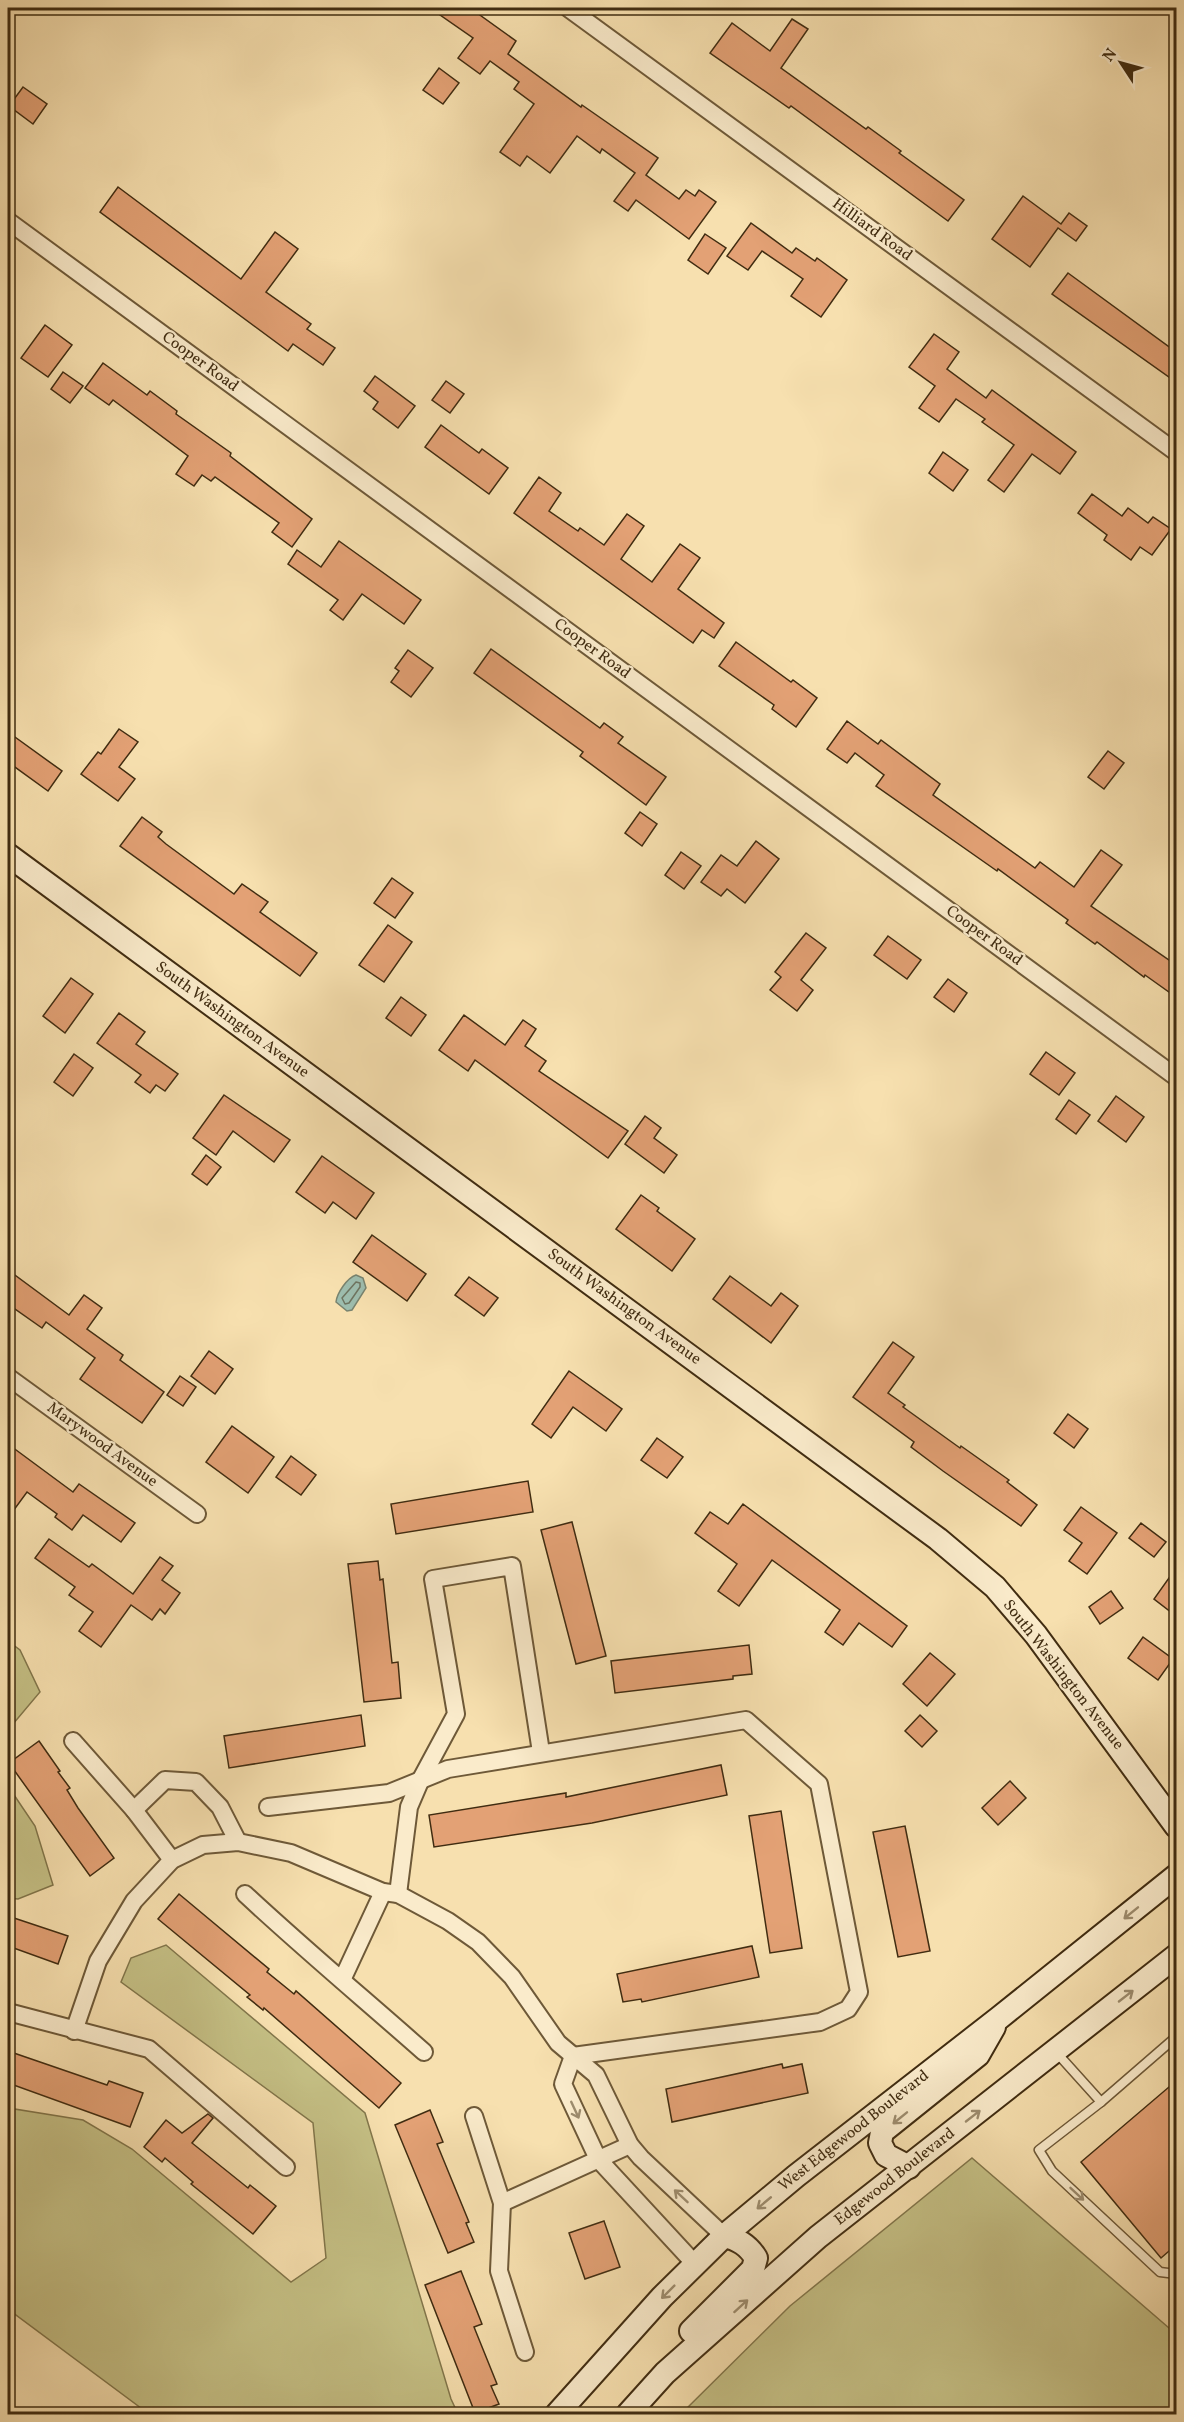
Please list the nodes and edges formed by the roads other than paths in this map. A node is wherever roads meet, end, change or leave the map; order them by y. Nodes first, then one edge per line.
1 (568, 8) edge
2 (8, 221) edge
3 (1176, 452) edge
4 (8, 855) edge
5 (1176, 1077) edge
6 (8, 1377) edge
7 (197, 1514) dead end
8 (73, 1741) dead end
9 (541, 1752) junction
10 (421, 1779) junction
11 (268, 1807) dead end
12 (134, 1810) junction
13 (1176, 1826) edge
14 (238, 1842) junction
15 (172, 1860) junction
16 (1176, 1876) edge
17 (390, 1893) junction
18 (245, 1894) dead end
19 (1176, 1956) edge
20 (342, 1980) junction
21 (8, 2012) edge
22 (999, 2018) junction
23 (74, 2031) junction
24 (1176, 2037) edge
25 (1055, 2051) junction
26 (424, 2052) dead end
27 (573, 2056) junction
28 (1101, 2102) junction
29 (474, 2116) dead end
30 (630, 2145) junction
31 (598, 2160) junction
32 (286, 2167) dead end
33 (909, 2167) junction
34 (502, 2203) junction
35 (724, 2236) junction
36 (695, 2264) junction
37 (1176, 2274) edge
38 (525, 2352) dead end
39 (665, 2373) junction
40 (557, 2415) edge
41 (628, 2415) edge

1 - 3 street, Hilliard Road
2 - 5 street, Cooper Road
4 - 13 street, South Washington Avenue
6 - 7 street, Marywood Avenue
8 - 12 street
9 - 10 street
9 - 10 street
9 - 27 street
10 - 11 street
10 - 17 street
12 - 14 street
12 - 15 street
14 - 15 street
14 - 17 street
15 - 23 street
16 -> 22 street, West Edgewood Boulevard
17 - 20 street
17 - 27 street
18 - 20 street
25 -> 19 street, Edgewood Boulevard
20 - 26 street
21 - 23 street
22 -> 33 street
22 -> 35 street, West Edgewood Boulevard
23 - 32 street
24 - 28 lane
25 - 28 lane
33 -> 25 street, Edgewood Boulevard
27 - 30 street
27 -> 31 street
28 -> 37 lane
29 - 34 street
30 - 31 street
35 -> 30 street
31 - 34 street
31 - 36 street
39 -> 33 street, Edgewood Boulevard
34 - 38 street
35 - 36 street, West Edgewood Boulevard
35 - 39 street
36 -> 40 street, West Edgewood Boulevard
39 - 41 street, Edgewood Boulevard

